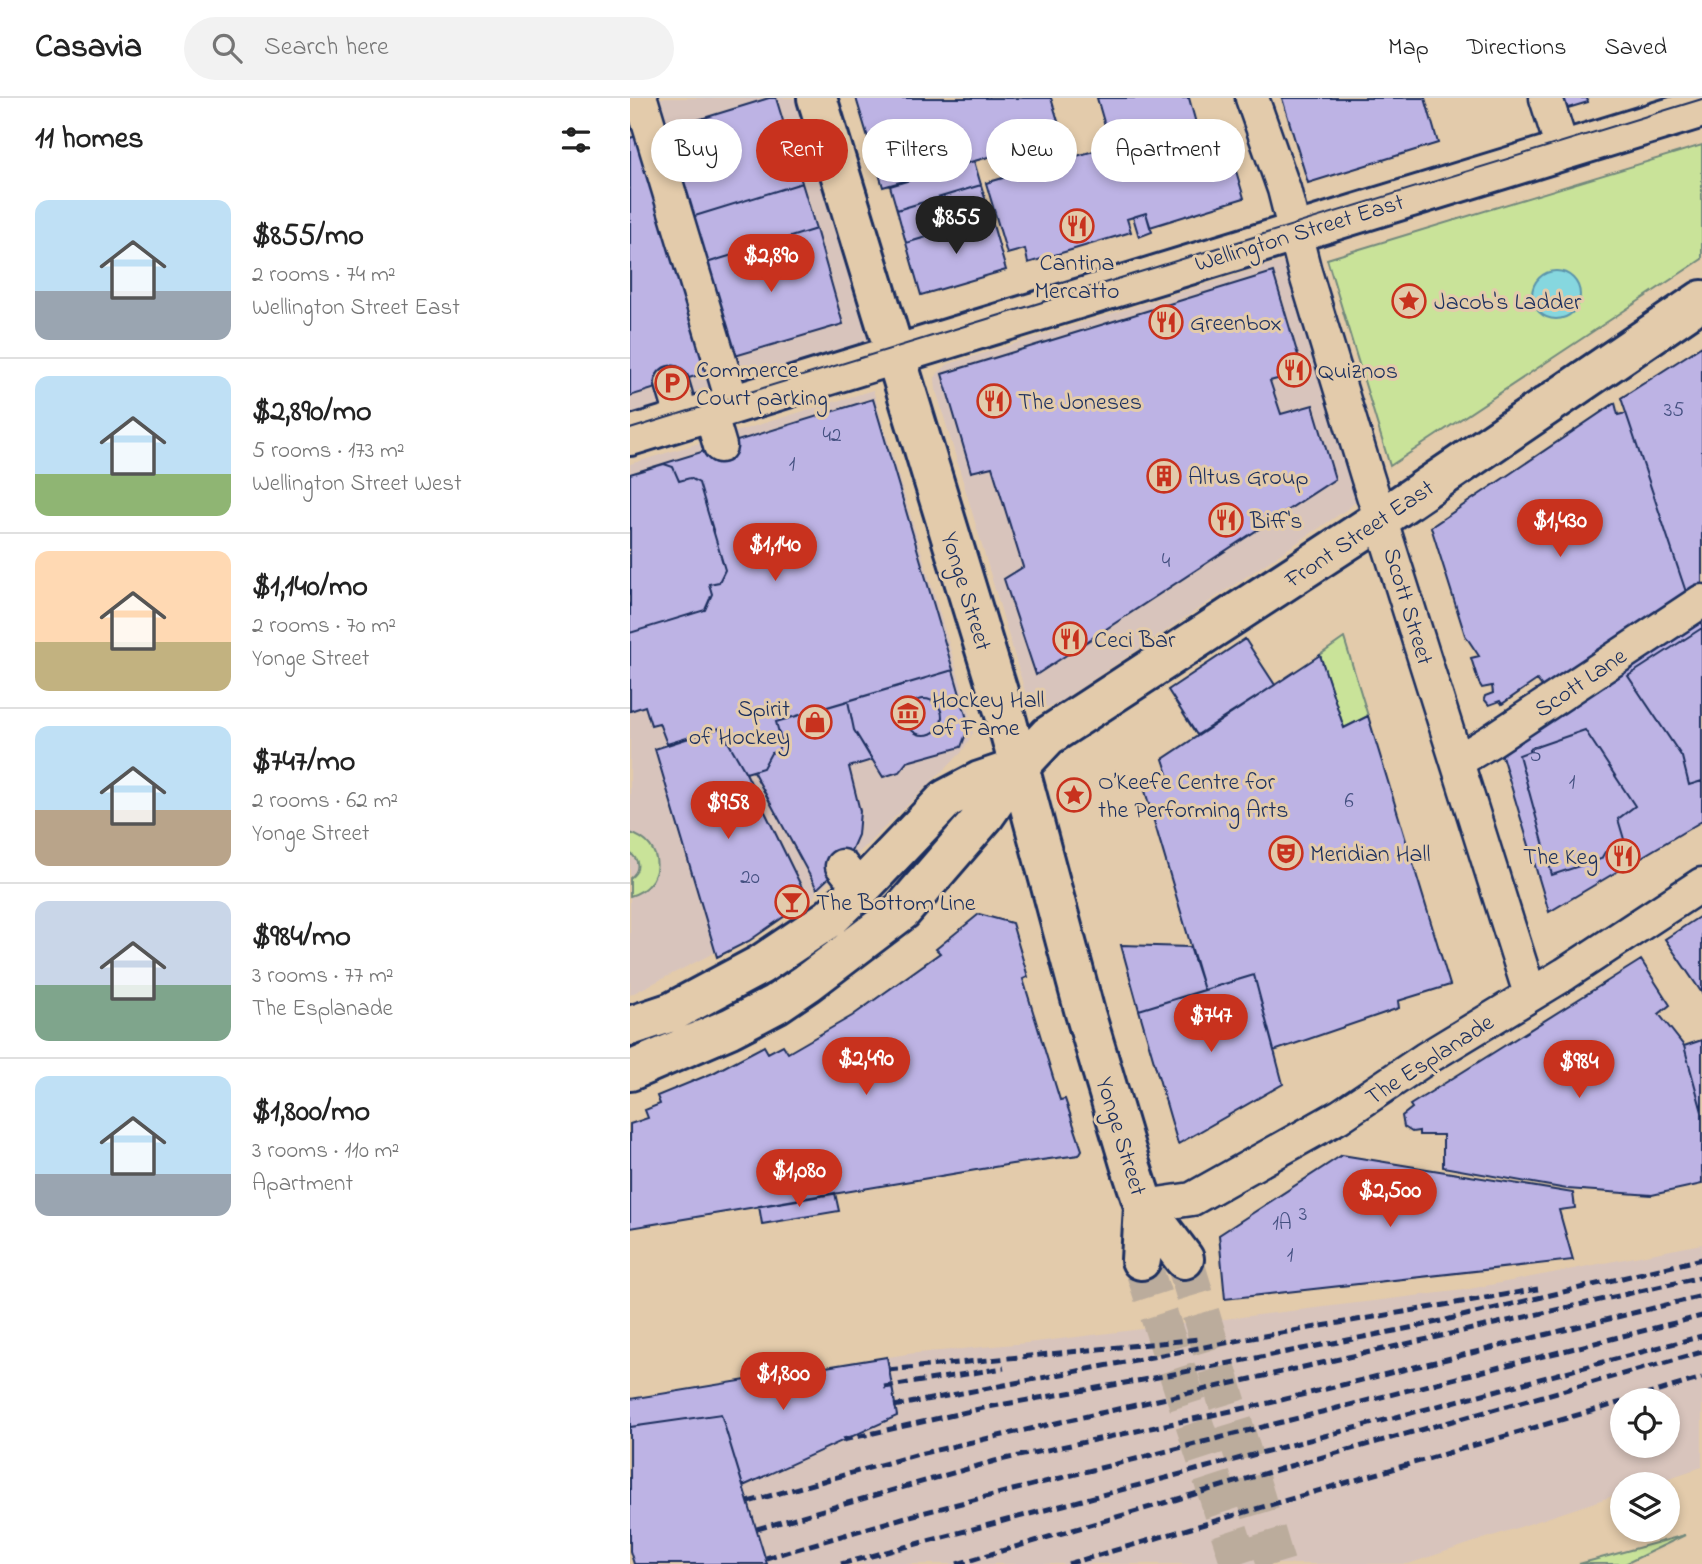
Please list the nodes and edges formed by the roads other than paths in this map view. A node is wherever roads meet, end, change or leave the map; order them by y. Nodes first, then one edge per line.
1 (817, 98) edge
2 (1252, 98) edge
3 (1546, 98) edge
4 (642, 102) edge
5 (1702, 108) edge
6 (1563, 151) junction
7 (1297, 233) junction
8 (1702, 300) edge
9 (895, 355) junction
10 (672, 383) dead end
11 (711, 420) junction
12 (630, 436) edge
13 (1382, 518) junction
14 (1702, 601) edge
15 (1458, 761) junction
16 (1018, 768) junction
17 (851, 878) junction
18 (1702, 884) edge
19 (888, 921) junction
20 (1530, 994) junction
21 (630, 1026) edge
22 (637, 1069) edge
23 (1144, 1206) junction
24 (1184, 1259) tunnel mouth
25 (1142, 1260) tunnel mouth

1 - 9 main road, Yonge Street
2 - 7 street, Scott Street
3 - 6 street
4 - 11 street
5 - 6 main road, Wellington Street East
6 - 7 main road, Wellington Street East
7 - 9 main road, Wellington Street East
7 - 13 street, Scott Street
8 - 13 main road, Front Street East
9 - 11 main road, Wellington Street East
9 - 16 main road, Yonge Street
10 - 11 street
11 - 12 main road, Wellington Street East
13 - 15 street, Scott Street
13 - 16 main road, Front Street East
14 - 15 street, Scott Lane
15 - 20 street, Scott Street
16 - 17 main road
16 - 19 main road, Front Street East
16 - 23 main road, Yonge Street
17 - 19 main road
17 - 21 main road
18 - 20 street, The Esplanade
19 - 22 main road, Front Street East
20 - 23 street, The Esplanade
21 - 22 main road
23 - 24 main road, Yonge Street
23 - 25 main road, Yonge Street

